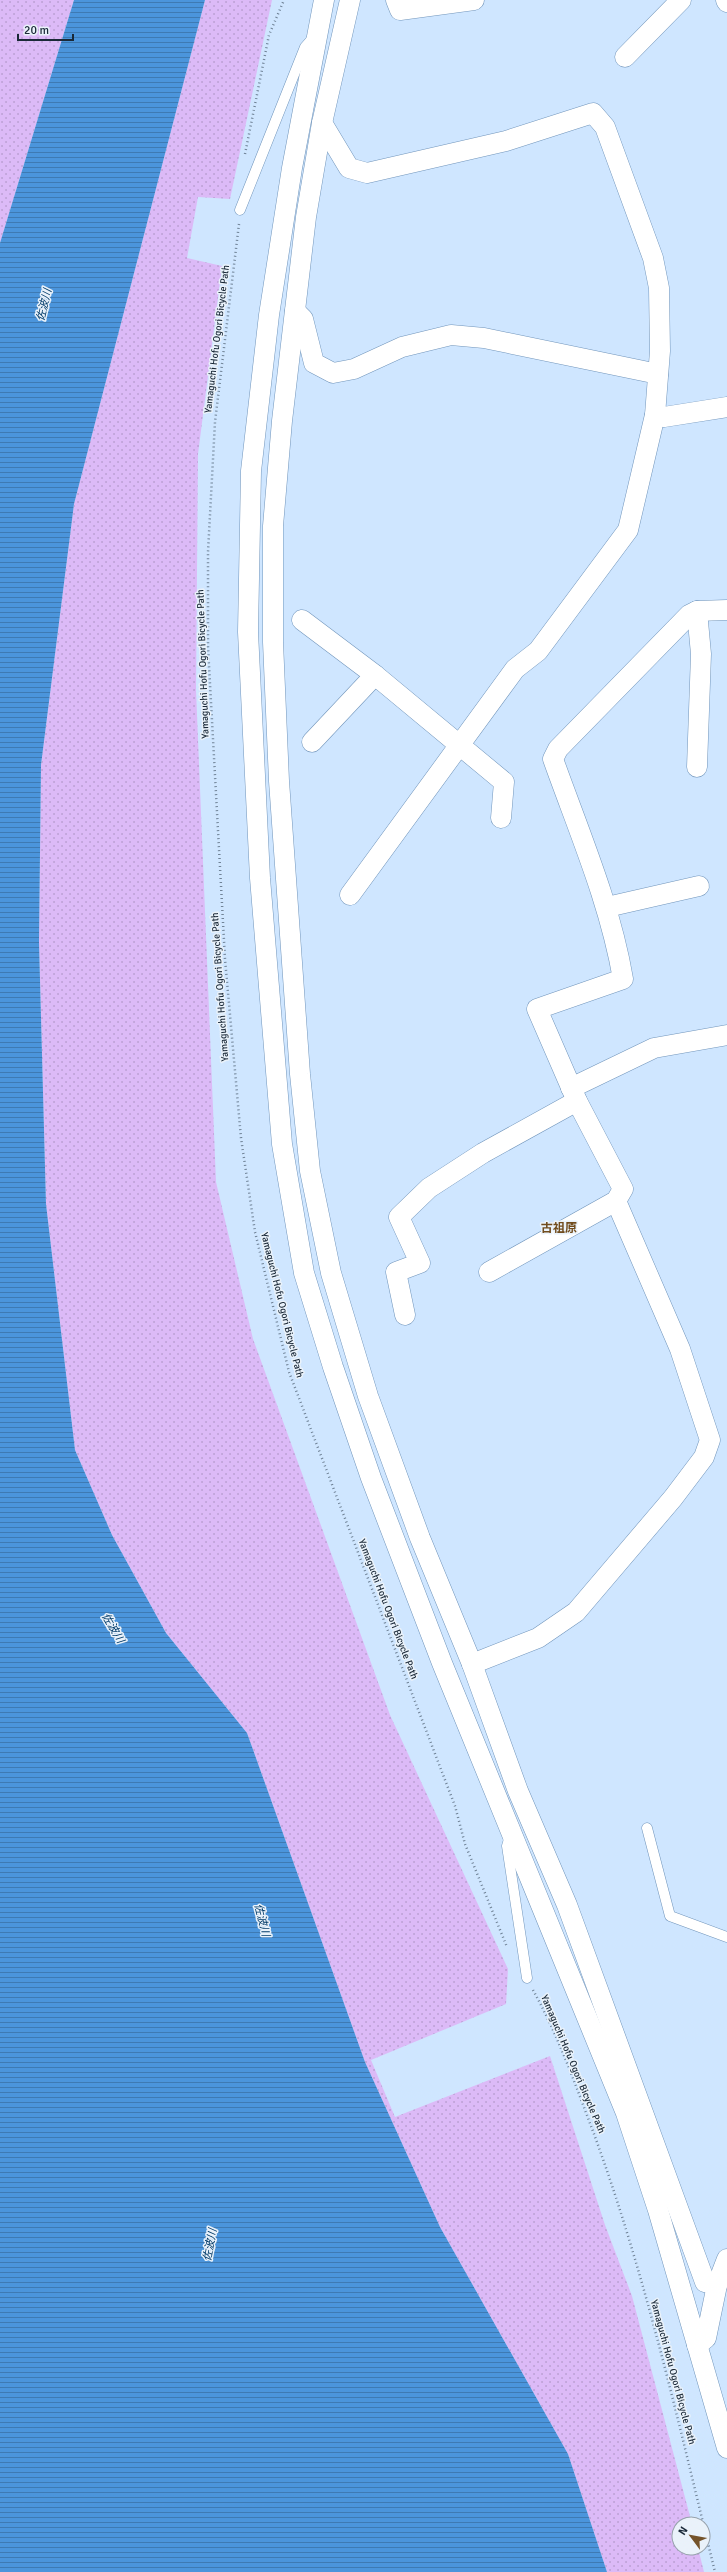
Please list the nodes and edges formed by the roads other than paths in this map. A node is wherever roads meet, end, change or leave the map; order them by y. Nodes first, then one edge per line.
1 (324, 0) edge
2 (350, 0) edge
3 (396, 0) edge
4 (474, 0) edge
5 (681, 0) edge
6 (316, 35) junction
7 (625, 57) dead end
8 (322, 123) junction
9 (240, 210) road end
10 (295, 311) junction
11 (658, 374) junction
12 (727, 406) edge
13 (655, 415) junction
14 (727, 610) edge
15 (697, 611) junction
16 (302, 620) dead end
17 (374, 675) junction
18 (312, 742) dead end
19 (460, 744) junction
20 (697, 768) dead end
21 (501, 818) dead end
22 (699, 886) dead end
23 (350, 895) dead end
24 (607, 906) junction
25 (727, 1035) edge
26 (574, 1094) junction
27 (616, 1200) junction
28 (489, 1272) dead end
29 (405, 1315) dead end
30 (472, 1664) junction
31 (647, 1828) dead end
32 (511, 1831) junction
33 (727, 1937) edge
34 (527, 1978) road end
35 (727, 2260) edge
36 (716, 2285) junction
37 (697, 2345) junction
38 (727, 2448) edge

1 - 6 street
2 - 8 street
3 - 4 street
5 - 7 street
6 - 9 lane
6 - 32 street
8 - 10 street
8 - 11 street
10 - 11 street
10 - 30 street
11 - 13 street
12 - 13 street
13 - 19 street
14 - 15 street
15 - 20 street
15 - 24 street
16 - 17 street
17 - 18 street
17 - 19 street
19 - 21 street
19 - 23 street
22 - 24 street
24 - 26 street
25 - 26 street
26 - 27 street
26 - 29 street
27 - 28 street
27 - 30 street
30 - 36 street
31 - 33 lane
32 - 34 lane
32 - 37 street
35 - 36 street
36 - 37 street
37 - 38 street

